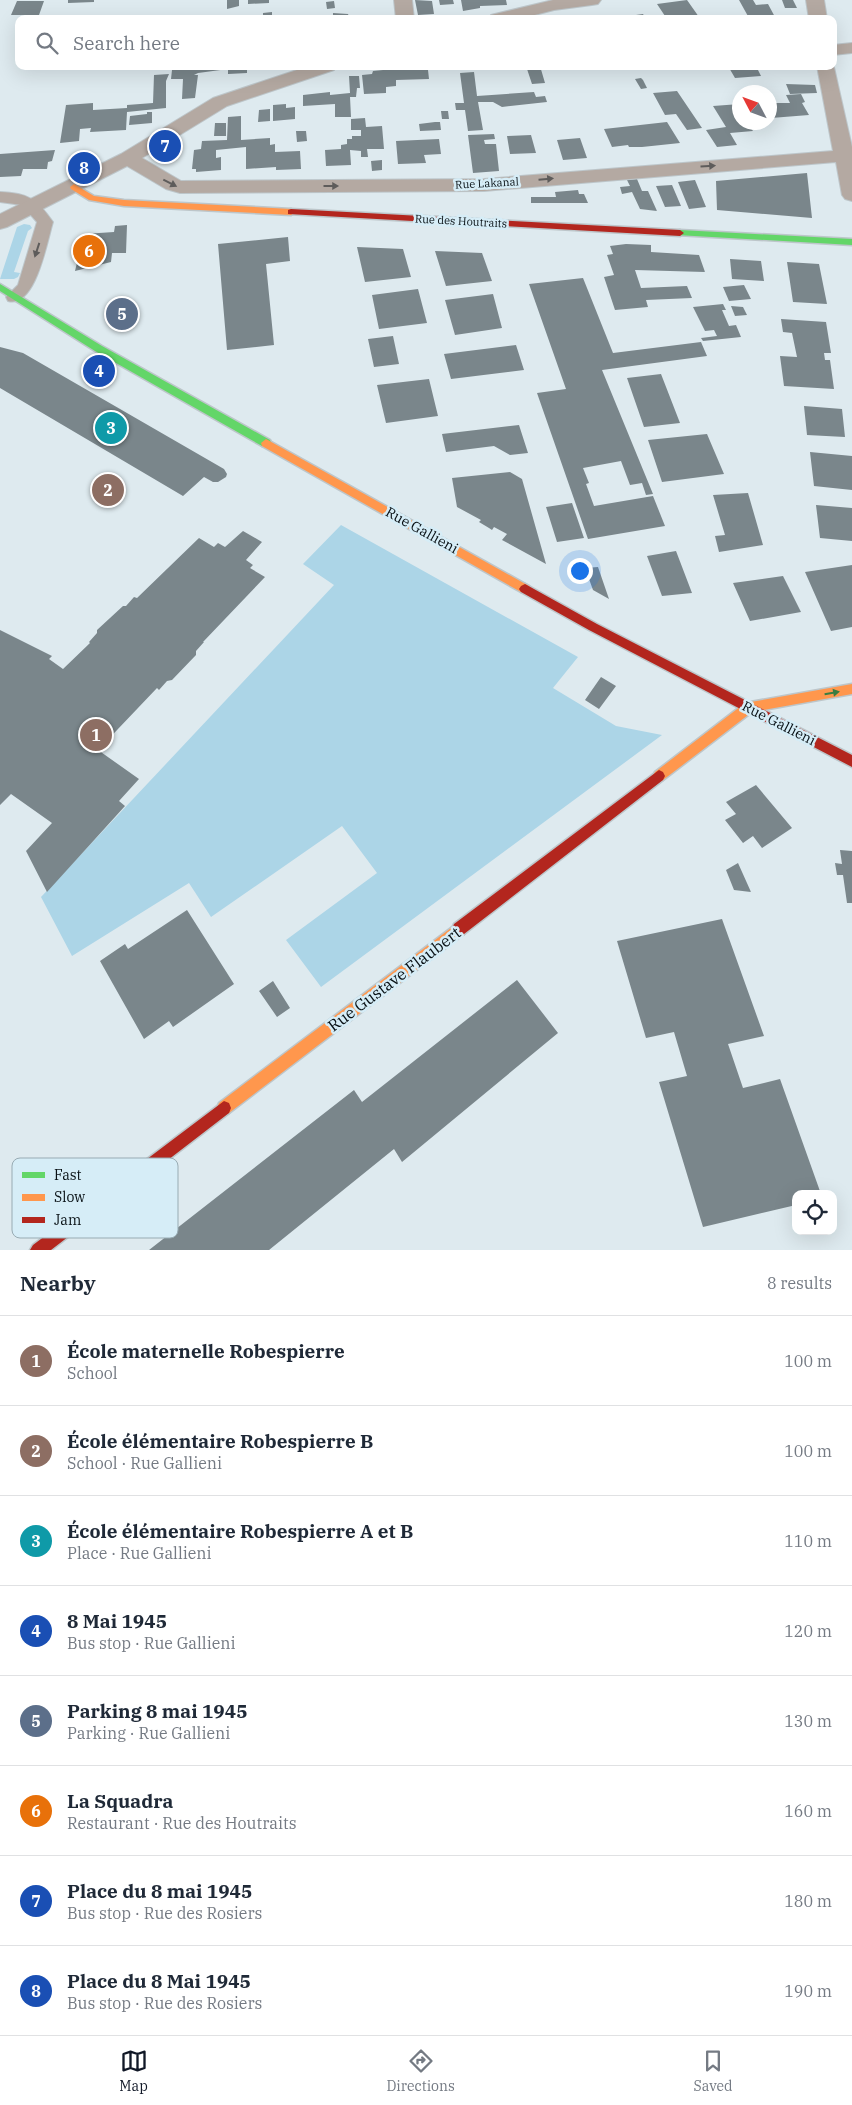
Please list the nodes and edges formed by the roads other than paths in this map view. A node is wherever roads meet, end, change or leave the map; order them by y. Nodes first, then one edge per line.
1 (403, 0) edge
2 (592, 0) edge
3 (815, 0) edge
4 (405, 15) edge
5 (514, 15) edge
6 (817, 15) edge
7 (852, 48) edge
8 (837, 50) edge
9 (316, 70) edge
10 (827, 70) edge
11 (848, 155) edge
12 (128, 158) junction
13 (74, 187) junction
14 (852, 195) edge
15 (0, 197) edge
16 (34, 206) junction
17 (0, 222) edge
18 (852, 242) edge
19 (5, 295) edge
20 (852, 690) edge
21 (749, 707) junction
22 (852, 761) edge
23 (158, 1158) edge
24 (54, 1238) edge
25 (38, 1250) edge

1 - 4 street
2 - 5 street
3 - 6 street
7 - 8 street
9 - 12 street
10 - 11 street
12 -> 11 street, Rue Lakanal
11 - 14 street
12 - 13 street
13 - 16 street
13 - 18 street, Rue des Houtraits
15 - 16 lane
16 - 17 street
16 -> 19 lane
19 - 21 street, Rue Gallieni
21 -> 20 street
21 - 22 street, Rue Gallieni
21 - 23 street, Rue Gustave Flaubert
24 - 25 street, Rue Gustave Flaubert

